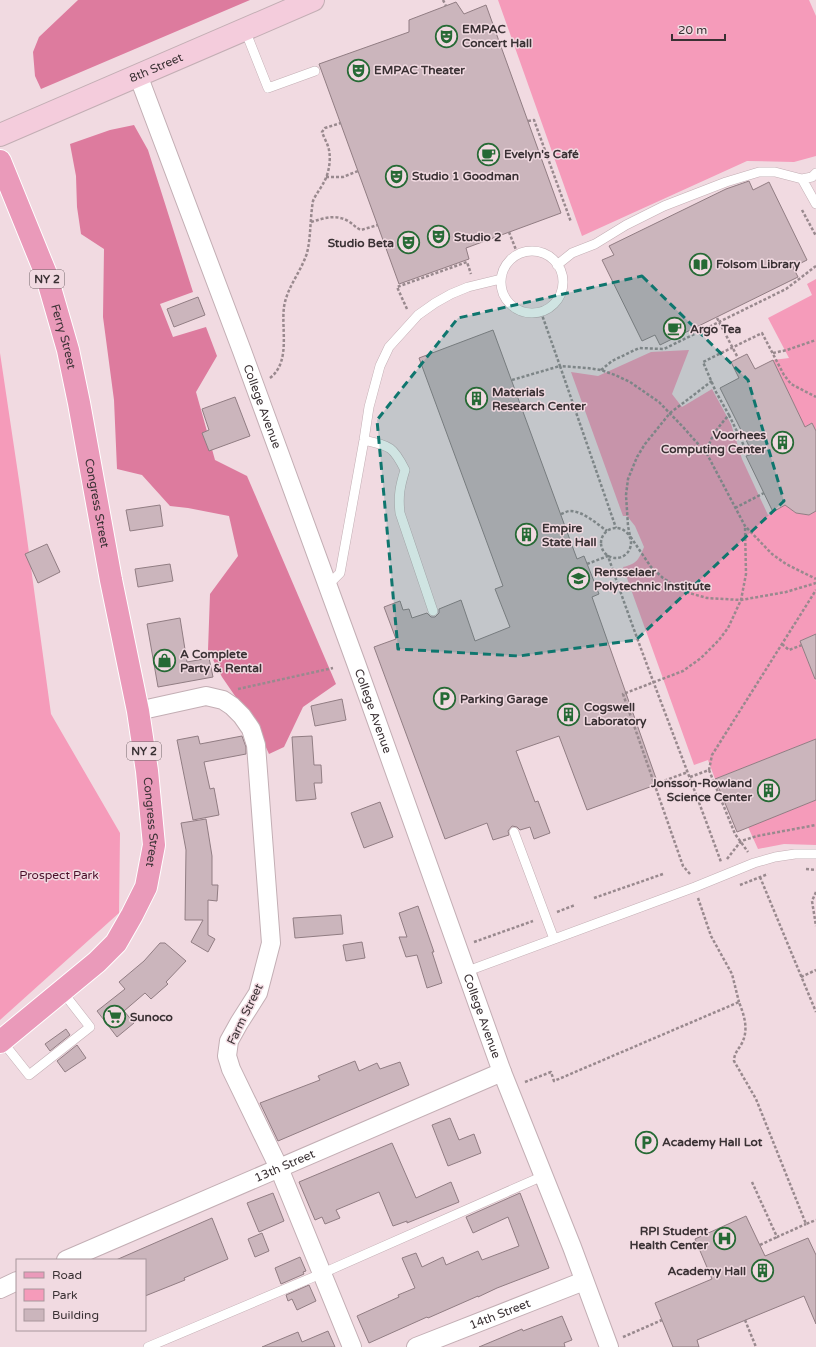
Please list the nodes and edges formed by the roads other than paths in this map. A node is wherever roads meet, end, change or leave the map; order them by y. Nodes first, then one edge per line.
1 (313, 0) edge
2 (244, 29) junction
3 (315, 71) dead end
4 (138, 75) junction
5 (0, 135) edge
6 (0, 160) edge
7 (816, 173) edge
8 (802, 179) junction
9 (816, 204) edge
10 (557, 265) junction
11 (501, 279) junction
12 (79, 403) joint
13 (364, 440) junction
14 (328, 586) junction
15 (433, 611) dead end
16 (138, 711) junction
17 (514, 832) dead end
18 (816, 854) edge
19 (554, 939) junction
20 (465, 972) junction
21 (62, 991) junction
22 (1, 1042) edge
23 (502, 1072) junction
24 (279, 1168) junction
25 (543, 1176) junction
26 (68, 1259) edge
27 (323, 1273) junction
28 (16, 1281) edge
29 (584, 1281) junction
30 (0, 1289) edge
31 (148, 1347) edge
32 (352, 1347) edge
33 (416, 1347) edge
34 (609, 1347) edge

1 - 2 street, 8th Street
2 - 3 lane
2 - 4 street, 8th Street
4 - 5 street, 8th Street
4 - 14 street, College Avenue
6 - 12 main road, Ferry Street / NY 2
7 - 8 lane
8 - 9 lane
8 - 10 lane
10 - 11 lane
10 - 11 lane
11 - 13 lane
12 - 16 main road, Congress Street / NY 2
13 - 14 lane
13 - 15 lane
14 - 20 street, College Avenue
16 - 21 main road, Congress Street / NY 2
16 - 24 street, Farm Street
17 - 19 lane
18 - 19 lane
19 - 20 lane
20 - 23 street, College Avenue
21 - 22 main road, Congress Street / NY 2
21 - 22 lane
23 - 24 street, 13th Street
23 - 25 street, College Avenue
24 - 26 street, 13th Street
24 - 27 street, Farm Street
25 - 27 lane
25 - 29 street, College Avenue
27 - 31 lane
27 - 32 street, Farm Street
28 - 30 street
29 - 33 street, 14th Street
29 - 34 street, College Avenue

